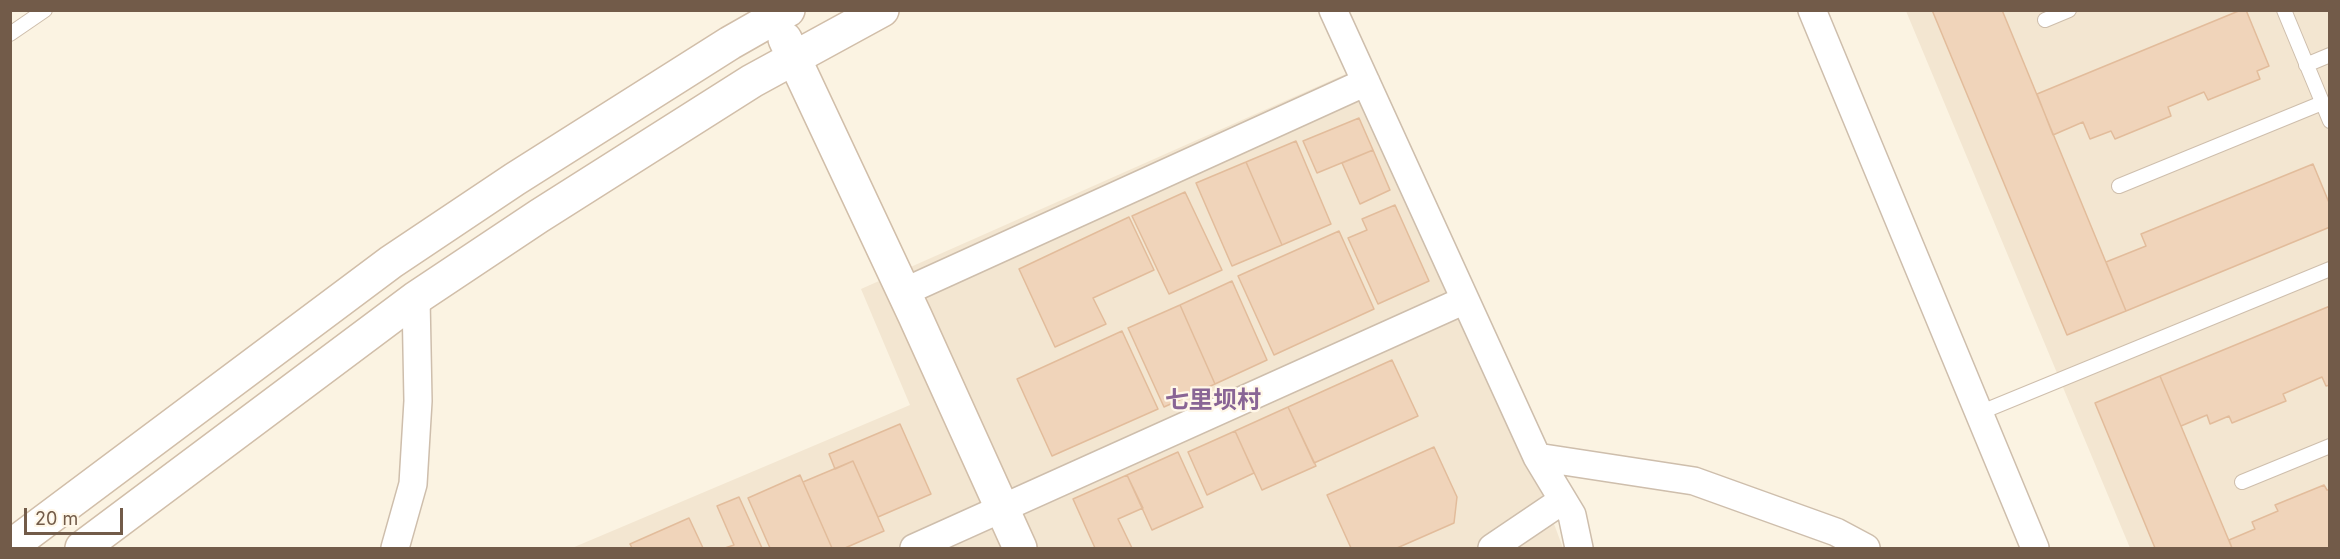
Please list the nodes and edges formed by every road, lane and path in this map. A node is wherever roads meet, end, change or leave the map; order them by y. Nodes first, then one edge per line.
1 (45, 10) edge
2 (882, 10) edge
3 (1332, 10) edge
4 (1812, 10) edge
5 (2069, 10) edge
6 (2284, 10) edge
7 (778, 13) edge
8 (2045, 20) dead end
9 (10, 34) edge
10 (2330, 55) edge
11 (794, 58) junction
12 (2306, 65) junction
13 (1366, 82) junction
14 (2322, 103) junction
15 (2330, 121) edge
16 (2119, 186) dead end
17 (2330, 269) edge
18 (904, 292) junction
19 (417, 298) junction
20 (1465, 300) junction
21 (1979, 413) junction
22 (2330, 446) edge
23 (1537, 457) junction
24 (2242, 482) dead end
25 (1563, 500) junction
26 (1002, 509) junction
27 (10, 547) edge
28 (82, 549) edge
29 (395, 549) edge
30 (914, 549) edge
31 (1020, 549) edge
32 (1492, 549) edge
33 (1579, 549) edge
34 (1866, 549) edge
35 (2035, 549) edge

1 - 9 lane
2 - 11 street
3 - 13 street
4 - 21 street
5 - 8 lane
6 - 12 lane
7 - 11 street
7 - 27 street
10 - 12 lane
11 - 18 street
11 - 19 street
12 - 14 lane
13 - 18 street
13 - 20 street
14 - 15 lane
14 - 16 lane
17 - 21 lane
18 - 26 street
19 - 28 street
19 - 29 street
20 - 23 street
20 - 26 street
21 - 35 street
22 - 24 lane
23 - 25 street
23 - 34 street
25 - 32 street
25 - 33 street
26 - 30 street
26 - 31 street

